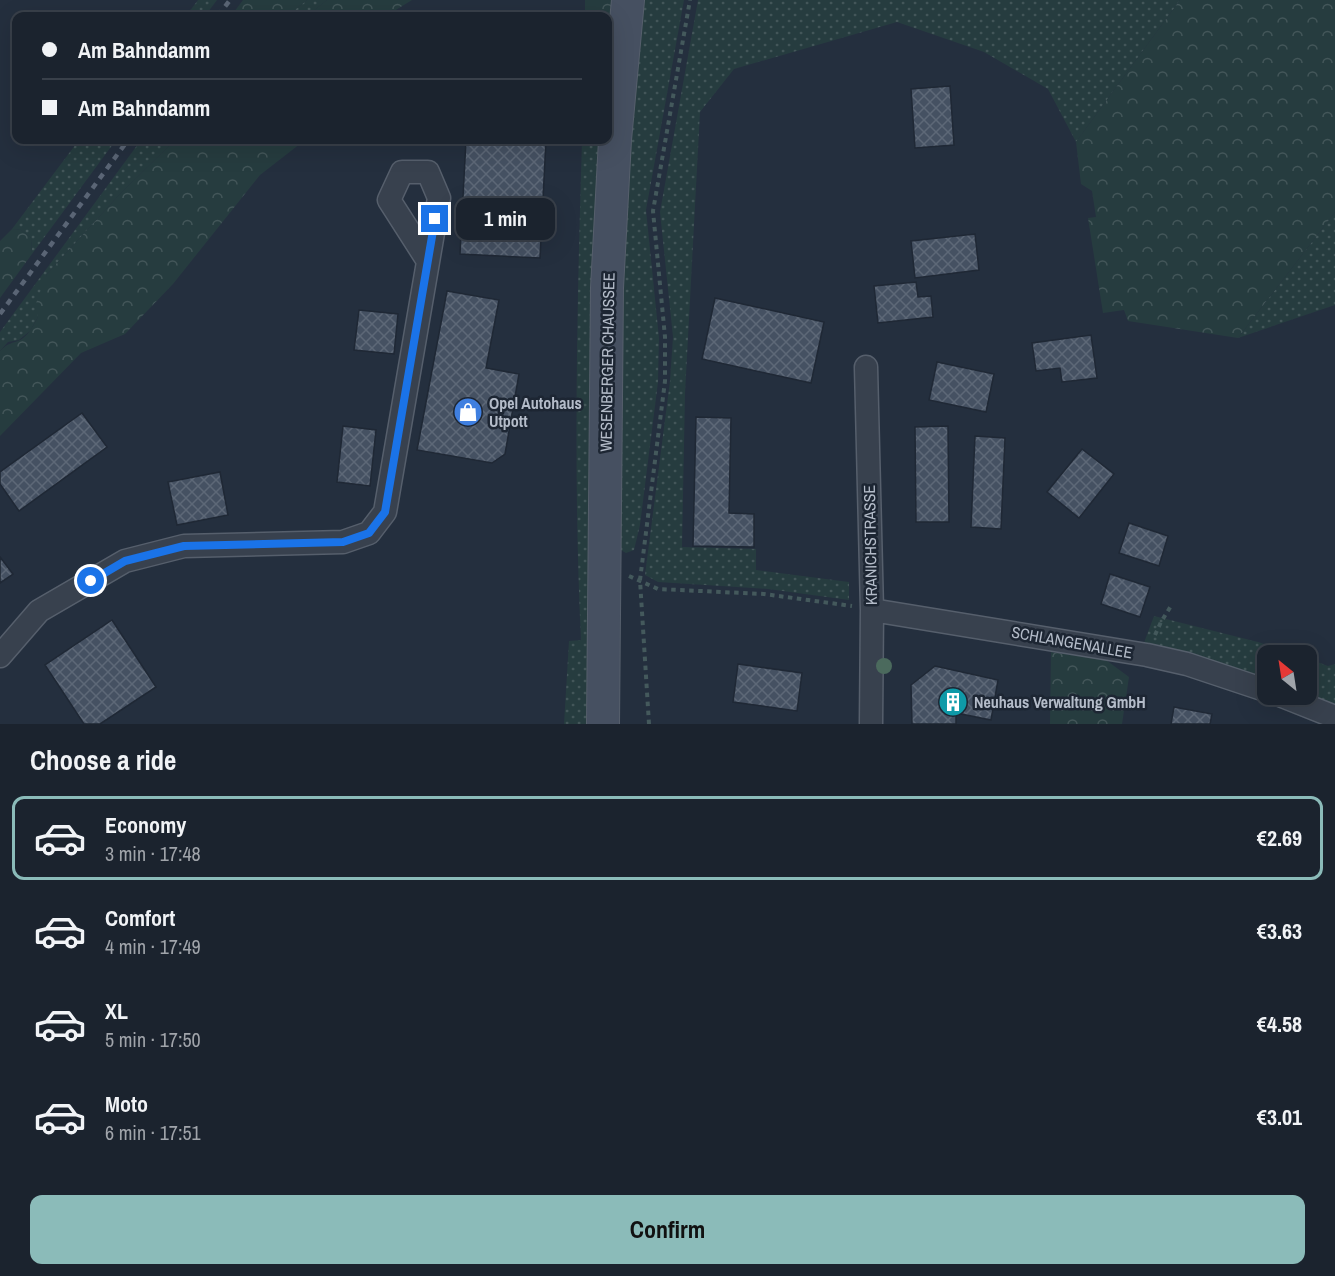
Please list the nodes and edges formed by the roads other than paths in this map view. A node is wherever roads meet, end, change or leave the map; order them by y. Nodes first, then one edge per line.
1 (628, 0) edge
2 (428, 261) dead end
3 (866, 367) dead end
4 (872, 610) junction
5 (0, 656) edge
6 (1257, 687) edge
7 (1305, 705) edge
8 (1335, 717) edge
9 (603, 724) edge
10 (871, 724) edge

1 - 9 main road, WESENBERGER CHAUSSEE
2 - 5 street
3 - 4 street, KRANICHSTRASSE
4 - 6 street, SCHLANGENALLEE
4 - 10 street, KRANICHSTRASSE
7 - 8 street

